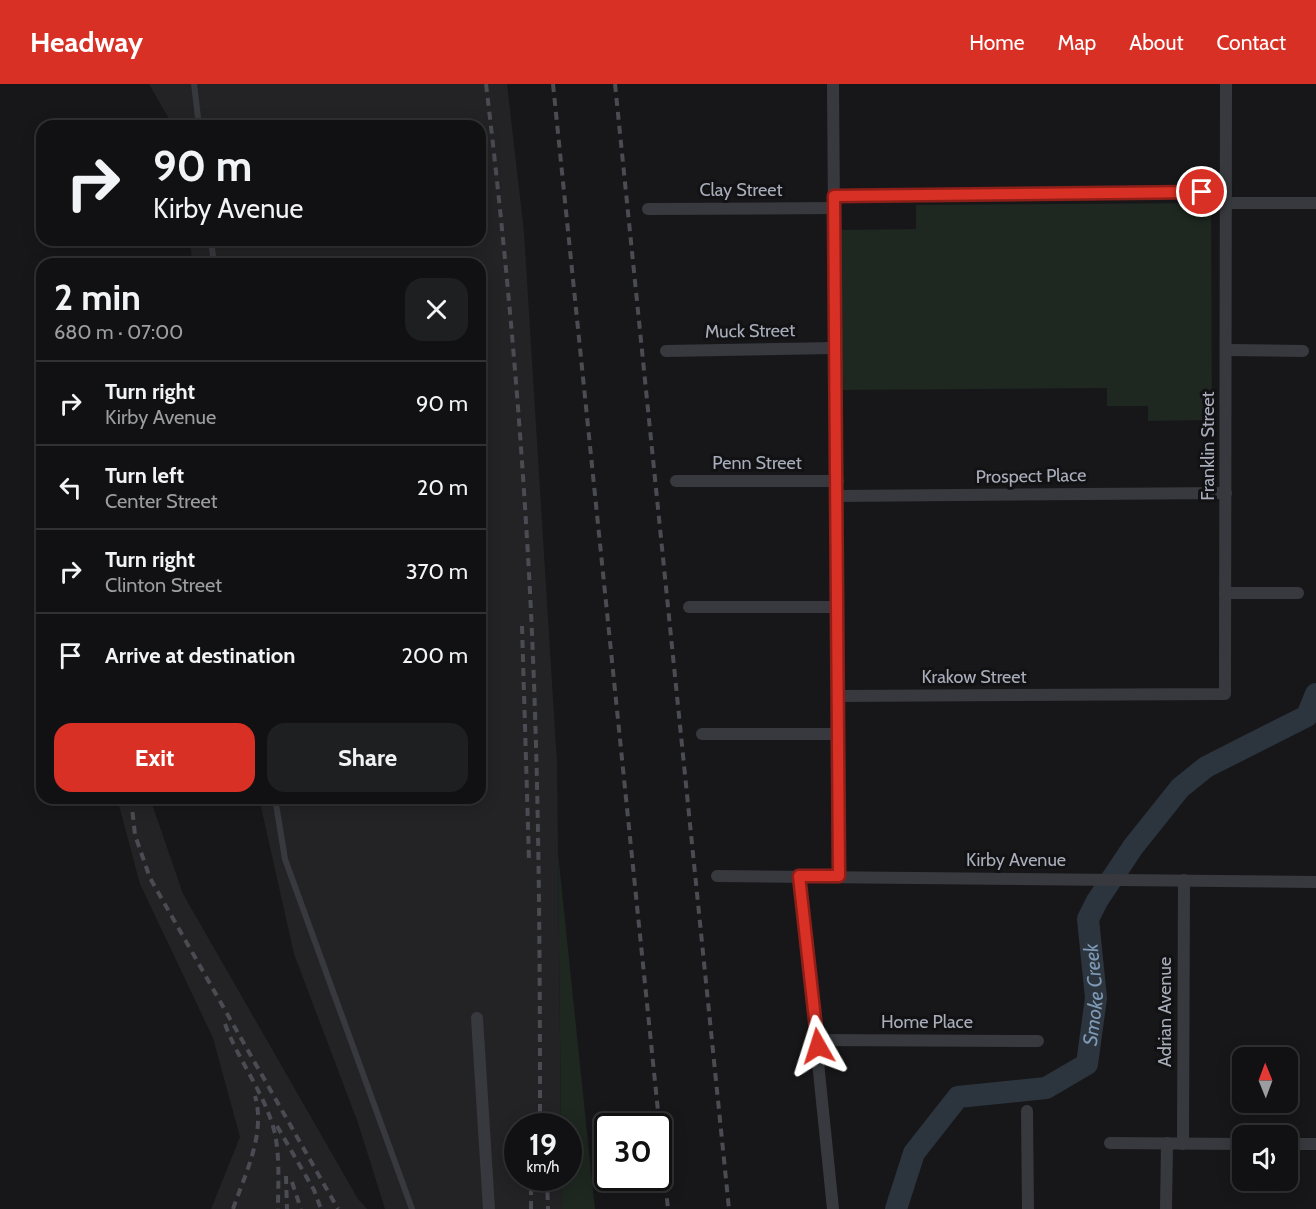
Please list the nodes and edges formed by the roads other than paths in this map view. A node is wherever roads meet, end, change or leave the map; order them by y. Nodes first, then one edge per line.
1 (195, 84) edge
2 (833, 84) edge
3 (1226, 84) edge
4 (198, 120) edge
5 (1226, 197) junction
6 (834, 202) junction
7 (1316, 203) edge
8 (648, 209) dead end
9 (835, 348) junction
10 (1226, 350) junction
11 (666, 351) dead end
12 (1303, 351) dead end
13 (676, 481) dead end
14 (838, 481) junction
15 (1226, 493) junction
16 (837, 496) junction
17 (1226, 592) junction
18 (1298, 592) dead end
19 (689, 607) dead end
20 (838, 607) junction
21 (1110, 694) joint
22 (838, 696) junction
23 (702, 734) dead end
24 (838, 734) junction
25 (276, 804) edge
26 (717, 876) dead end
27 (799, 876) junction
28 (839, 876) junction
29 (1184, 880) junction
30 (1316, 882) edge
31 (477, 1017) dead end
32 (817, 1040) junction
33 (1038, 1041) dead end
34 (1027, 1111) dead end
35 (1110, 1143) dead end
36 (1167, 1143) junction
37 (1183, 1144) junction
38 (1232, 1144) edge
39 (1298, 1144) edge
40 (1316, 1144) edge
41 (412, 1209) edge
42 (489, 1209) edge
43 (833, 1209) edge
44 (1028, 1209) edge
45 (1166, 1209) edge

1 - 4 lane
2 - 6 street
3 - 5 street, Franklin Street
5 - 6 street, Clay Street
5 - 7 street, Clay Street
5 - 10 street, Franklin Street
6 - 8 street, Clay Street
6 - 9 street
9 - 11 street, Muck Street
9 - 14 street
10 - 12 street
10 - 15 street, Franklin Street
13 - 14 street, Penn Street
14 - 16 street
15 - 16 street, Prospect Place
15 - 17 street, Franklin Street
16 - 20 street
17 - 18 street
17 - 21 street, Franklin Street
19 - 20 street
20 - 22 street
21 - 22 street, Krakow Street
22 - 24 street
23 - 24 street
24 - 28 street
25 - 41 lane
26 - 27 street, Kirby Avenue
27 - 28 street, Kirby Avenue
27 - 32 street
28 - 29 street, Kirby Avenue
29 - 30 street, Kirby Avenue
29 - 37 street, Adrian Avenue
31 - 42 street
32 - 33 street, Home Place
32 - 43 street
34 - 44 street
35 - 36 street
36 - 37 street
36 - 45 street
37 - 38 street
39 - 40 street

